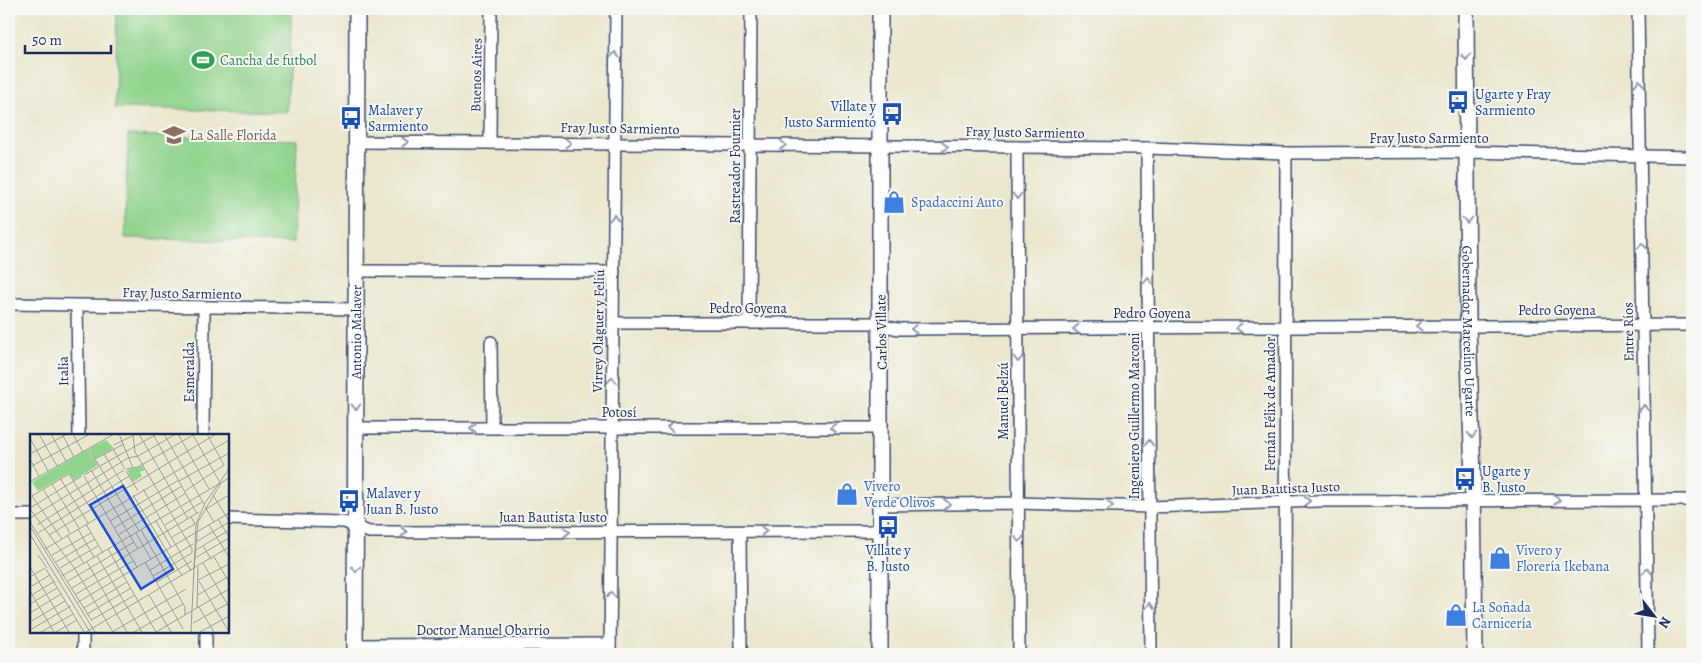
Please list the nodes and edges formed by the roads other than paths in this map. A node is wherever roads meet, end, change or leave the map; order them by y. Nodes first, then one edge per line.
1 (357, 9) edge
2 (491, 9) edge
3 (616, 9) edge
4 (751, 9) edge
5 (880, 9) edge
6 (1466, 9) edge
7 (1638, 9) edge
8 (356, 142) junction
9 (490, 142) junction
10 (614, 143) junction
11 (750, 145) junction
12 (879, 146) junction
13 (1017, 147) junction
14 (1147, 148) junction
15 (1467, 152) junction
16 (1286, 153) junction
17 (1641, 156) junction
18 (1692, 157) edge
19 (356, 271) junction
20 (614, 272) junction
21 (9, 304) edge
22 (77, 306) junction
23 (204, 309) junction
24 (356, 309) junction
25 (613, 324) junction
26 (749, 324) junction
27 (1468, 325) junction
28 (1692, 325) edge
29 (880, 326) junction
30 (1643, 326) junction
31 (1286, 327) junction
32 (1148, 328) junction
33 (1018, 329) junction
34 (491, 342) dead end
35 (611, 427) junction
36 (356, 428) junction
37 (492, 428) junction
38 (882, 428) junction
39 (79, 434) edge
40 (203, 434) edge
41 (1474, 500) junction
42 (1646, 500) junction
43 (1692, 500) edge
44 (1284, 502) junction
45 (1018, 503) junction
46 (881, 505) junction
47 (1150, 507) junction
48 (9, 515) edge
49 (30, 515) edge
50 (229, 519) edge
51 (356, 527) junction
52 (880, 531) junction
53 (740, 532) junction
54 (612, 533) junction
55 (83, 633) edge
56 (206, 633) edge
57 (610, 649) edge
58 (355, 650) edge
59 (83, 654) edge
60 (206, 654) edge
61 (741, 654) edge
62 (880, 654) edge
63 (1019, 654) edge
64 (1151, 654) edge
65 (1285, 654) edge
66 (1475, 654) edge
67 (1648, 654) edge

1 - 8 street, Antonio Malaver
2 - 9 street, Buenos Aires
10 -> 3 street, Virrey Olaguer y Feliú
4 - 11 street, Rastreador Fournier
5 - 12 street, Carlos Villate
6 -> 15 street, Gobernador Marcelino Ugarte
17 -> 7 street, Entre Ríos
8 -> 9 street, Fray Justo Sarmiento
8 - 19 street, Antonio Malaver
9 -> 10 street, Fray Justo Sarmiento
10 - 11 street, Fray Justo Sarmiento
20 -> 10 street, Virrey Olaguer y Feliú
11 -> 12 street, Fray Justo Sarmiento
11 - 26 street, Rastreador Fournier
12 -> 13 street, Fray Justo Sarmiento
12 - 29 street, Carlos Villate
13 - 14 street, Fray Justo Sarmiento
13 -> 33 street, Manuel Belzú
14 - 16 street, Fray Justo Sarmiento
32 -> 14 street, Ingeniero Guillermo Marconi
15 - 16 street, Fray Justo Sarmiento
15 - 17 street, Fray Justo Sarmiento
15 -> 27 street, Gobernador Marcelino Ugarte
16 - 31 street, Fernán Félix de Amador
17 - 18 street, Fray Justo Sarmiento
30 -> 17 street, Entre Ríos
19 - 20 street
19 - 24 street, Antonio Malaver
20 - 25 street, Virrey Olaguer y Feliú
21 - 22 street, Fray Justo Sarmiento
22 - 23 street, Fray Justo Sarmiento
22 - 39 street, Italia
23 - 24 street, Fray Justo Sarmiento
23 - 40 street, Esmeralda
24 -> 36 street, Antonio Malaver
25 - 26 street, Pedro Goyena
35 -> 25 street, Virrey Olaguer y Feliú
26 - 29 street, Pedro Goyena
27 - 30 street, Pedro Goyena
27 -> 31 street, Pedro Goyena
27 -> 41 street, Gobernador Marcelino Ugarte
28 - 30 street, Pedro Goyena
33 -> 29 street, Pedro Goyena
29 - 38 street, Carlos Villate
42 -> 30 street, Entre Ríos
31 -> 32 street, Pedro Goyena
31 - 44 street, Fernán Félix de Amador
32 -> 33 street, Pedro Goyena
47 -> 32 street, Ingeniero Guillermo Marconi
33 -> 45 street, Manuel Belzú
34 - 37 street
35 - 37 street, Potosí
38 -> 35 street, Potosí
35 - 54 street, Virrey Olaguer y Feliú
37 -> 36 street, Potosí
36 - 51 street, Antonio Malaver
38 - 46 street, Carlos Villate
41 -> 42 street, Juan Bautista Justo
44 -> 41 street, Juan Bautista Justo
41 - 66 street, Gobernador Marcelino Ugarte
42 - 43 street, Juan Bautista Justo
67 -> 42 street, Entre Ríos
44 - 47 street, Juan Bautista Justo
44 - 65 street, Fernán Félix de Amador
46 -> 45 street, Juan Bautista Justo
45 -> 47 street, Juan Bautista Justo
45 -> 63 street, Manuel Belzú
46 - 52 street, Carlos Villate
64 -> 47 street, Ingeniero Guillermo Marconi
48 - 49 street
50 - 51 street, Juan Bautista Justo
51 -> 54 street, Juan Bautista Justo
51 -> 58 street, Antonio Malaver
53 -> 52 street, Juan Bautista Justo
52 - 62 street, Carlos Villate
53 - 54 street, Juan Bautista Justo
53 - 61 street
57 -> 54 street, Virrey Olaguer y Feliú
55 - 59 street
56 - 60 street
57 - 58 street, Doctor Manuel Obarrio

